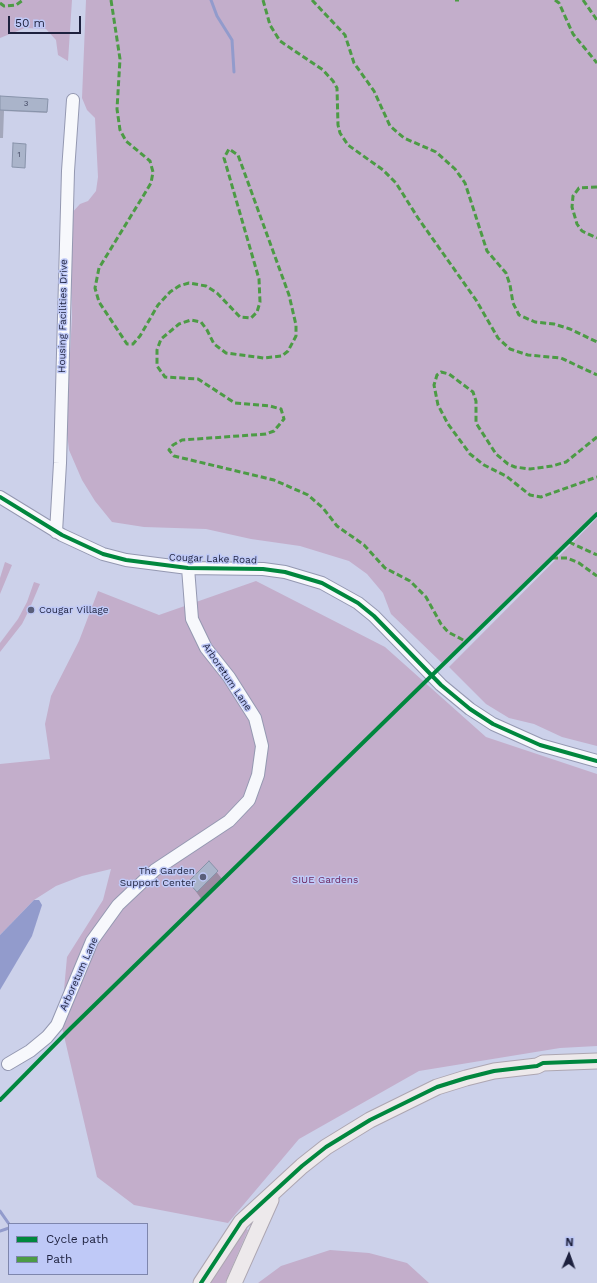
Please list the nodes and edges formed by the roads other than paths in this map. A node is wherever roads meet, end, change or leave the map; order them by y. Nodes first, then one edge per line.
1 (73, 100) dead end
2 (0, 497) edge
3 (56, 532) junction
4 (188, 568) junction
5 (597, 761) edge
6 (597, 1061) edge
7 (543, 1063) junction
8 (8, 1064) dead end
9 (597, 1068) edge
10 (275, 1192) junction
11 (201, 1283) edge
12 (234, 1283) edge

1 - 3 street, Housing Facilities Drive
2 - 3 street, Cougar Lake Road
3 - 4 street, Cougar Lake Road
4 - 5 street, Cougar Lake Road
4 - 8 street, Arboretum Lane
6 - 7 main road
7 - 9 main road
7 - 10 main road
10 - 11 main road
10 - 12 main road

